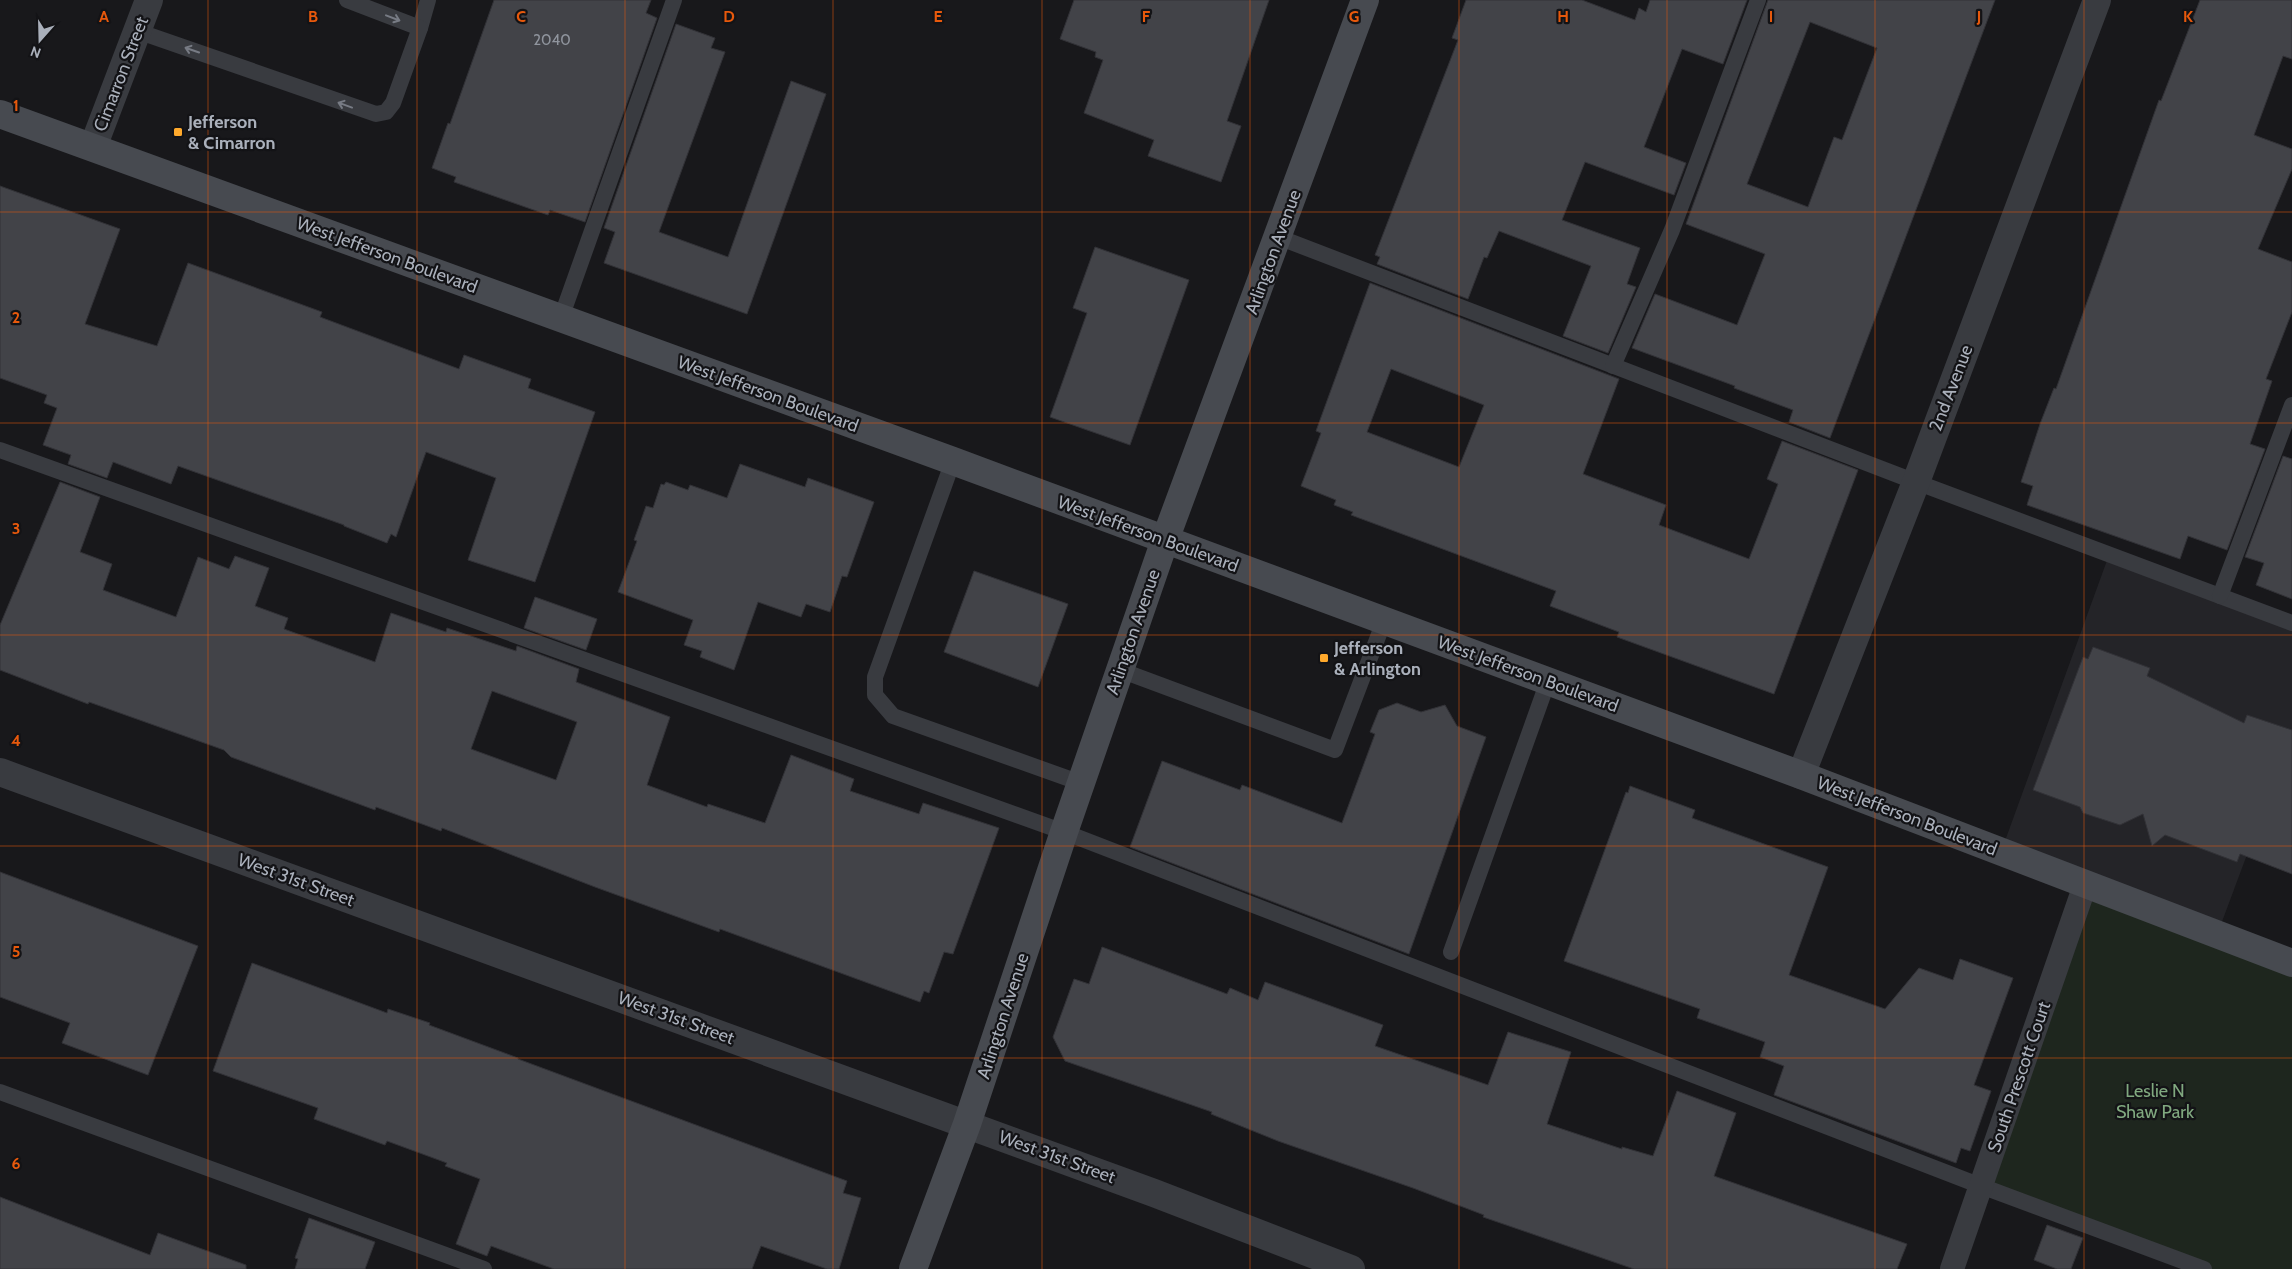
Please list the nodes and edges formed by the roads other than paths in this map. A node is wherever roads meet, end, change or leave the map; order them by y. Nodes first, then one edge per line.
1 (149, 0) edge
2 (347, 0) edge
3 (428, 0) edge
4 (674, 0) edge
5 (1365, 0) edge
6 (1758, 0) edge
7 (2097, 0) edge
8 (420, 28) junction
9 (137, 31) junction
10 (0, 114) edge
11 (93, 147) junction
12 (1278, 237) junction
13 (561, 318) junction
14 (1613, 366) junction
15 (2292, 405) edge
16 (0, 450) edge
17 (953, 461) junction
18 (1916, 482) junction
19 (1165, 540) junction
20 (2220, 596) junction
21 (1384, 621) junction
22 (2292, 623) edge
23 (1120, 670) junction
24 (1548, 682) junction
25 (0, 772) edge
26 (1801, 775) junction
27 (1081, 783) junction
28 (1064, 832) junction
29 (2086, 885) junction
30 (1451, 952) dead end
31 (2292, 963) edge
32 (0, 1092) edge
33 (968, 1124) junction
34 (1981, 1186) junction
35 (484, 1269) edge
36 (913, 1269) edge
37 (1351, 1269) edge
38 (1952, 1269) edge
39 (2204, 1269) edge

1 - 9 street, Cimarron Street
2 -> 8 lane
3 - 8 lane
4 - 13 lane
5 - 12 main road, Arlington Avenue
6 - 14 lane
7 - 18 street, 2nd Avenue
8 -> 9 lane
9 - 11 street, Cimarron Street
10 - 11 main road, West Jefferson Boulevard
11 - 13 main road, West Jefferson Boulevard
12 - 14 lane
12 - 19 main road, Arlington Avenue
13 - 17 main road, West Jefferson Boulevard
14 - 18 lane
15 - 20 lane
16 - 28 lane
17 - 19 main road, West Jefferson Boulevard
17 - 27 lane
18 - 20 lane
18 - 26 street, 2nd Avenue
19 - 21 main road, West Jefferson Boulevard
19 - 23 main road, Arlington Avenue
20 - 22 lane
21 - 23 lane
21 - 24 main road, West Jefferson Boulevard
23 - 27 main road, Arlington Avenue
24 - 26 main road, West Jefferson Boulevard
24 - 30 lane
25 - 33 street, West 31st Street
26 - 29 main road, West Jefferson Boulevard
27 - 28 main road, Arlington Avenue
28 - 33 main road, Arlington Avenue
28 - 34 lane
29 - 31 main road, West Jefferson Boulevard
29 - 34 street, South Prescott Court
32 - 35 lane
33 - 36 main road, Arlington Avenue
33 - 37 street, West 31st Street
34 - 38 street, South Prescott Court
34 - 39 lane

